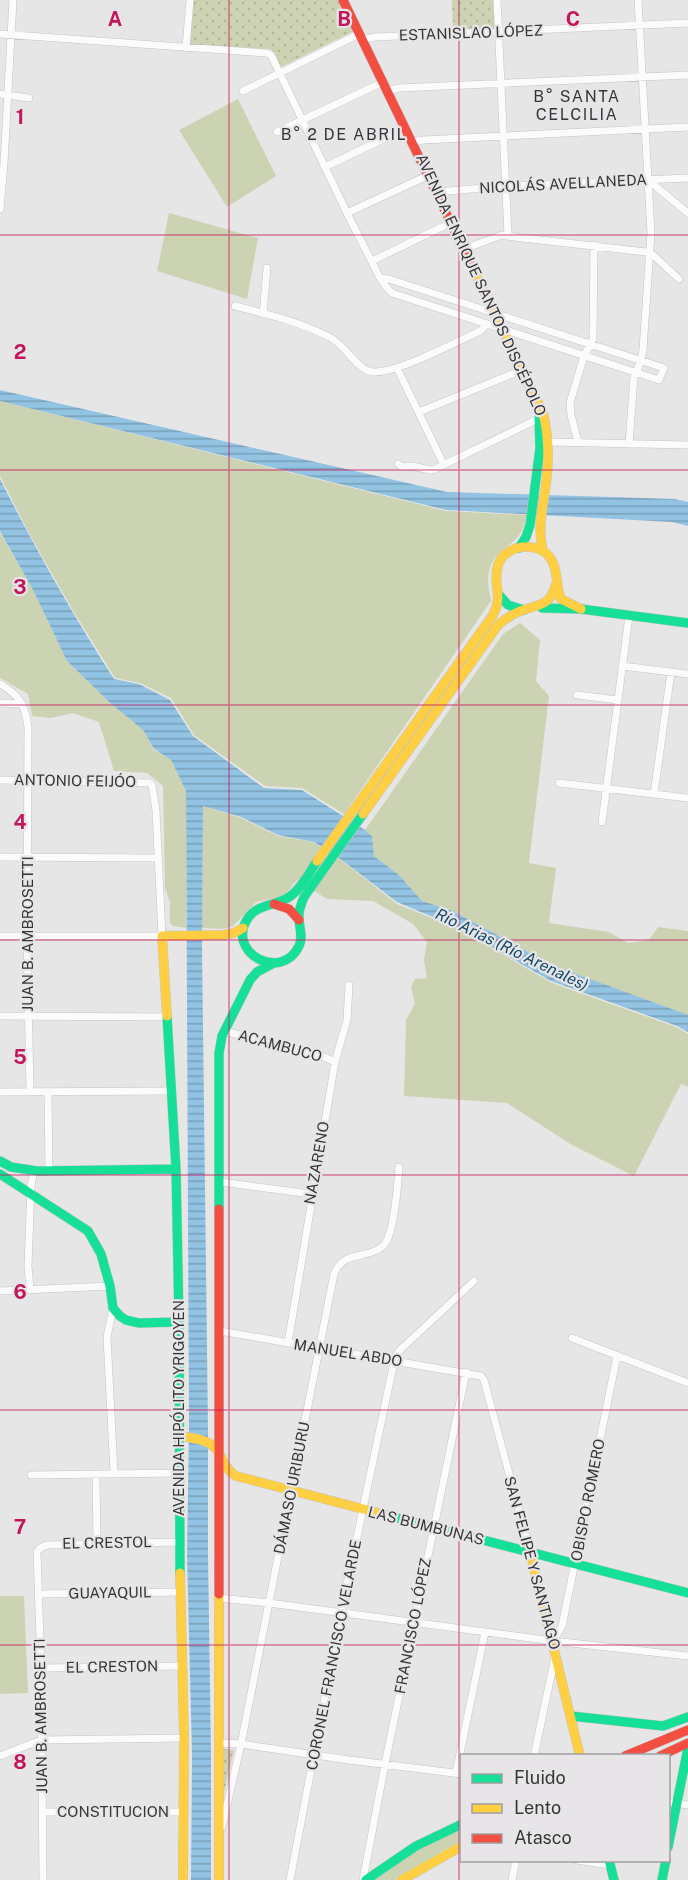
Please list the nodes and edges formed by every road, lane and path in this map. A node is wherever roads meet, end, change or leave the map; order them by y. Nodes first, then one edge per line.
1 (13, 0) edge
2 (190, 0) edge
3 (343, 0) edge
4 (497, 0) edge
5 (638, 0) edge
6 (688, 23) edge
7 (639, 26) junction
8 (499, 32) junction
9 (0, 34) edge
10 (11, 35) junction
11 (361, 37) junction
12 (186, 48) junction
13 (280, 73) junction
14 (688, 75) edge
15 (641, 77) junction
16 (502, 82) junction
17 (385, 86) junction
18 (243, 91) dead end
19 (3, 94) edge
20 (29, 98) dead end
21 (303, 120) junction
22 (688, 127) edge
23 (406, 128) junction
24 (645, 129) junction
25 (278, 132) dead end
26 (504, 135) junction
27 (3, 136) edge
28 (413, 142) junction
29 (325, 167) junction
30 (429, 175) junction
31 (688, 178) edge
32 (648, 180) junction
33 (507, 186) junction
34 (437, 192) junction
35 (0, 209) edge
36 (347, 213) junction
37 (688, 213) edge
38 (452, 222) junction
39 (508, 235) junction
40 (594, 245) junction
41 (464, 249) junction
42 (650, 253) junction
43 (372, 261) junction
44 (267, 268) dead end
45 (380, 278) junction
46 (679, 279) dead end
47 (234, 306) dead end
48 (263, 314) junction
49 (496, 315) junction
50 (487, 324) junction
51 (503, 330) junction
52 (591, 344) junction
53 (584, 356) junction
54 (641, 361) junction
55 (397, 368) junction
56 (522, 370) junction
57 (635, 372) junction
58 (534, 396) junction
59 (418, 412) junction
60 (540, 418) junction
61 (549, 442) junction
62 (578, 442) junction
63 (629, 444) junction
64 (688, 445) edge
65 (398, 464) dead end
66 (444, 465) junction
67 (535, 526) junction
68 (519, 548) junction
69 (543, 551) junction
70 (557, 581) junction
71 (500, 596) junction
72 (536, 609) junction
73 (581, 609) junction
74 (524, 610) junction
75 (629, 616) junction
76 (688, 623) edge
77 (622, 666) junction
78 (671, 672) junction
79 (688, 674) edge
80 (0, 684) edge
81 (577, 695) dead end
82 (618, 700) junction
83 (0, 703) edge
84 (22, 704) junction
85 (0, 780) edge
86 (28, 780) junction
87 (559, 783) dead end
88 (607, 788) junction
89 (654, 794) junction
90 (688, 798) edge
91 (368, 800) junction
92 (602, 822) dead end
93 (0, 857) edge
94 (28, 857) junction
95 (159, 858) junction
96 (274, 904) junction
97 (299, 921) junction
98 (243, 928) junction
99 (219, 935) junction
100 (0, 936) edge
101 (27, 936) junction
102 (162, 936) junction
103 (245, 946) junction
104 (272, 964) junction
105 (350, 985) dead end
106 (0, 1016) edge
107 (29, 1016) junction
108 (168, 1017) junction
109 (224, 1031) junction
110 (335, 1062) junction
111 (172, 1091) junction
112 (0, 1092) edge
113 (30, 1092) junction
114 (48, 1093) junction
115 (0, 1161) edge
116 (399, 1167) dead end
117 (176, 1169) junction
118 (37, 1171) junction
119 (49, 1171) junction
120 (0, 1174) edge
121 (220, 1182) junction
122 (30, 1194) junction
123 (311, 1194) junction
124 (474, 1281) dead end
125 (110, 1286) junction
126 (30, 1289) junction
127 (0, 1291) edge
128 (113, 1308) junction
129 (180, 1322) junction
130 (220, 1331) junction
131 (572, 1338) dead end
132 (288, 1343) junction
133 (320, 1347) junction
134 (617, 1356) junction
135 (394, 1360) junction
136 (466, 1372) junction
137 (477, 1374) joint
138 (688, 1383) edge
139 (220, 1431) junction
140 (184, 1437) junction
141 (210, 1444) junction
142 (220, 1459) junction
143 (114, 1473) junction
144 (180, 1473) junction
145 (31, 1475) dead end
146 (96, 1475) junction
147 (292, 1491) junction
148 (363, 1510) junction
149 (433, 1528) junction
150 (179, 1542) junction
151 (97, 1544) junction
152 (37, 1552) joint
153 (530, 1552) junction
154 (575, 1564) junction
155 (181, 1592) junction
156 (688, 1593) edge
157 (39, 1594) junction
158 (219, 1598) junction
159 (269, 1603) junction
160 (341, 1613) junction
161 (414, 1623) junction
162 (485, 1632) junction
163 (553, 1641) junction
164 (556, 1652) junction
165 (688, 1656) edge
166 (183, 1666) junction
167 (41, 1668) junction
168 (571, 1716) junction
169 (688, 1717) edge
170 (688, 1730) edge
171 (184, 1738) junction
172 (41, 1740) junction
173 (220, 1743) junction
174 (688, 1743) edge
175 (241, 1744) junction
176 (688, 1748) edge
177 (463, 1754) edge
178 (534, 1754) edge
179 (580, 1754) edge
180 (628, 1754) edge
181 (662, 1754) edge
182 (314, 1755) junction
183 (0, 1756) edge
184 (385, 1764) junction
185 (459, 1773) edge
186 (673, 1803) edge
187 (688, 1804) edge
188 (42, 1812) junction
189 (184, 1812) junction
190 (460, 1825) edge
191 (670, 1836) edge
192 (219, 1840) junction
193 (460, 1847) edge
194 (516, 1862) edge
195 (666, 1862) edge
196 (610, 1863) edge
197 (43, 1880) edge
198 (183, 1880) edge
199 (219, 1880) edge
200 (290, 1880) edge
201 (364, 1880) edge
202 (402, 1880) edge
203 (512, 1880) edge
204 (614, 1880) edge
205 (662, 1880) edge

1 - 10 street
2 - 12 street
3 - 11 main road, AVENIDA ENRIQUE SANTOS DISCÉPOLO
4 - 8 street
5 - 7 street
6 - 7 street, ESTANISLAO LÓPEZ
7 - 8 street, ESTANISLAO LÓPEZ
7 - 15 street
8 - 11 street, ESTANISLAO LÓPEZ
8 - 16 street
9 - 10 street
10 - 12 street
10 - 19 street
11 - 13 street, ESTANISLAO LÓPEZ
11 - 17 main road, AVENIDA ENRIQUE SANTOS DISCÉPOLO
12 - 13 street
13 - 18 street, ESTANISLAO LÓPEZ
13 - 21 street
14 - 15 street
15 - 16 street
15 - 24 street
16 - 17 street
16 - 26 street
17 - 21 street
17 - 23 main road, AVENIDA ENRIQUE SANTOS DISCÉPOLO
19 - 20 street
19 - 27 street
21 - 25 street
21 - 29 street
22 - 24 street
23 - 28 main road, AVENIDA ENRIQUE SANTOS DISCÉPOLO
23 - 29 street
24 - 26 street
24 - 32 street
26 - 28 street
26 - 33 street
27 - 35 street
28 - 30 main road, AVENIDA ENRIQUE SANTOS DISCÉPOLO
29 - 36 street
30 - 34 main road, AVENIDA ENRIQUE SANTOS DISCÉPOLO
30 - 36 street
31 - 32 street, NICOLÁS AVELLANEDA
32 - 33 street, NICOLÁS AVELLANEDA
32 - 37 street
32 - 42 street
33 - 34 street, NICOLÁS AVELLANEDA
33 - 39 street
34 - 38 main road, AVENIDA ENRIQUE SANTOS DISCÉPOLO
36 - 43 street
38 - 41 main road, AVENIDA ENRIQUE SANTOS DISCÉPOLO
38 - 43 street
39 - 40 street
39 - 41 street
40 - 42 street
40 - 52 street
41 - 49 main road, AVENIDA ENRIQUE SANTOS DISCÉPOLO
42 - 46 street
42 - 54 street
43 - 45 street
44 - 48 street
45 - 49 street
45 - 50 street
47 - 48 street
48 - 55 street
49 - 51 main road, AVENIDA ENRIQUE SANTOS DISCÉPOLO
49 - 52 street
50 - 51 street
50 - 55 street
51 - 53 street
51 - 56 main road, AVENIDA ENRIQUE SANTOS DISCÉPOLO
52 - 53 street
52 - 54 street
53 - 57 street
53 - 62 street
54 - 57 street
54 - 57 street
55 - 59 street
56 - 58 main road, AVENIDA ENRIQUE SANTOS DISCÉPOLO
56 - 59 street
57 - 63 street
58 - 60 main road
58 - 61 main road, AVENIDA ENRIQUE SANTOS DISCÉPOLO
59 - 66 street
60 - 66 street
60 - 67 main road
61 - 62 street
61 - 67 main road, AVENIDA ENRIQUE SANTOS DISCÉPOLO
62 - 63 street
63 - 64 street
65 - 66 street
67 - 68 main road
67 - 69 main road
68 - 69 main road
68 - 71 main road
69 - 70 main road
70 - 72 main road
70 - 73 main road
71 - 74 main road
71 - 91 main road
72 - 73 main road
72 - 74 main road
73 - 75 main road
74 - 91 main road
75 - 76 main road
75 - 77 street
77 - 78 street
77 - 82 street
78 - 79 street
78 - 89 street
80 - 84 street
81 - 82 street
82 - 88 street
83 - 84 street
84 - 86 street, JUAN B. AMBROSETTI
85 - 86 street, ANTONIO FEIJÓO
86 - 94 street, JUAN B. AMBROSETTI
86 - 95 street, ANTONIO FEIJÓO
87 - 88 street
88 - 89 street
88 - 92 street
89 - 90 street
91 - 96 main road
91 - 97 main road
93 - 94 street
94 - 95 street
94 - 101 street, JUAN B. AMBROSETTI
95 - 102 street
96 - 97 main road
96 - 98 main road
97 - 104 main road
98 - 99 main road
98 - 103 main road
99 - 102 main road
99 - 103 main road
100 - 101 street
101 - 102 street
101 - 107 street, JUAN B. AMBROSETTI
102 - 108 main road, AVENIDA HIPÓLITO YRIGOYEN
103 - 104 main road
104 - 109 main road
105 - 110 street, NAZARENO
106 - 107 street
107 - 108 street
107 - 113 street, JUAN B. AMBROSETTI
108 - 111 main road, AVENIDA HIPÓLITO YRIGOYEN
109 - 110 street, ACAMBUCO
109 - 121 main road
110 - 123 street, NAZARENO
111 - 114 street
111 - 117 main road, AVENIDA HIPÓLITO YRIGOYEN
112 - 113 street
113 - 114 street
114 - 119 street
115 - 118 main road
116 - 133 street, DÁMASO URIBURU
117 - 119 main road
117 - 129 main road, AVENIDA HIPÓLITO YRIGOYEN
118 - 119 main road
118 - 122 street
120 - 122 main road
121 - 123 street
121 - 130 main road
122 - 125 main road
122 - 126 street
123 - 132 street, NAZARENO
124 - 135 street
125 - 126 street
125 - 128 main road
126 - 127 street
128 - 129 main road
128 - 143 street
129 - 140 main road, AVENIDA HIPÓLITO YRIGOYEN
130 - 132 street, MANUEL ABDO
130 - 139 main road
131 - 134 street
132 - 133 street, MANUEL ABDO
133 - 135 street, MANUEL ABDO
133 - 147 street, DÁMASO URIBURU
134 - 138 street
134 - 154 street, OBISPO ROMERO
135 - 136 street, MANUEL ABDO
135 - 148 street, CORONEL FRANCISCO VELARDE
136 - 137 street, MANUEL ABDO
136 - 149 street, FRANCISCO LÓPEZ
137 - 153 street, SAN FELIPE Y SANTIAGO
139 - 141 main road
139 - 142 main road
140 - 141 main road
140 - 144 main road, AVENIDA HIPÓLITO YRIGOYEN
141 - 142 main road, LAS BUMBUNAS
142 - 147 main road, LAS BUMBUNAS
142 - 158 main road
143 - 144 street
143 - 146 street
144 - 150 main road, AVENIDA HIPÓLITO YRIGOYEN
145 - 146 street
146 - 151 street
147 - 148 main road, LAS BUMBUNAS
147 - 159 street, DÁMASO URIBURU
148 - 149 main road, LAS BUMBUNAS
148 - 160 street, CORONEL FRANCISCO VELARDE
149 - 153 main road, LAS BUMBUNAS
149 - 161 street, FRANCISCO LÓPEZ
150 - 151 street, EL CRESTOL
150 - 155 main road, AVENIDA HIPÓLITO YRIGOYEN
151 - 152 street, EL CRESTOL
152 - 157 street, JUAN B. AMBROSETTI
153 - 154 main road, LAS BUMBUNAS
153 - 163 main road, SAN FELIPE Y SANTIAGO
154 - 156 main road, LAS BUMBUNAS
154 - 163 street, OBISPO ROMERO
155 - 157 street, GUAYAQUIL
155 - 166 main road, AVENIDA HIPÓLITO YRIGOYEN
157 - 167 street, JUAN B. AMBROSETTI
158 - 159 street
158 - 173 main road
159 - 160 street
159 - 175 street, DÁMASO URIBURU
160 - 161 street
160 - 182 street, CORONEL FRANCISCO VELARDE
161 - 162 street
161 - 184 street, FRANCISCO LÓPEZ
162 - 163 street
162 - 177 street
163 - 164 main road, SAN FELIPE Y SANTIAGO
163 - 165 street
164 - 168 main road, SAN FELIPE Y SANTIAGO
164 - 178 street
166 - 167 street, EL CRESTON
166 - 171 main road, AVENIDA HIPÓLITO YRIGOYEN
167 - 172 street, JUAN B. AMBROSETTI
168 - 169 main road
168 - 179 main road, SAN FELIPE Y SANTIAGO
170 - 180 main road
171 - 172 street
171 - 189 main road, AVENIDA HIPÓLITO YRIGOYEN
172 - 183 street
172 - 188 street, JUAN B. AMBROSETTI
173 - 175 street
173 - 192 main road
174 - 181 main road
175 - 182 street
175 - 192 street, DÁMASO URIBURU
176 - 186 main road
182 - 184 street
182 - 200 street, CORONEL FRANCISCO VELARDE
184 - 185 street
184 - 201 street, FRANCISCO LÓPEZ
186 - 187 street
186 - 191 main road
188 - 189 street, CONSTITUCION
188 - 197 street, JUAN B. AMBROSETTI
189 - 198 main road, AVENIDA HIPÓLITO YRIGOYEN
190 - 201 main road
192 - 199 main road
193 - 202 main road
194 - 203 street
195 - 205 main road
196 - 204 main road

